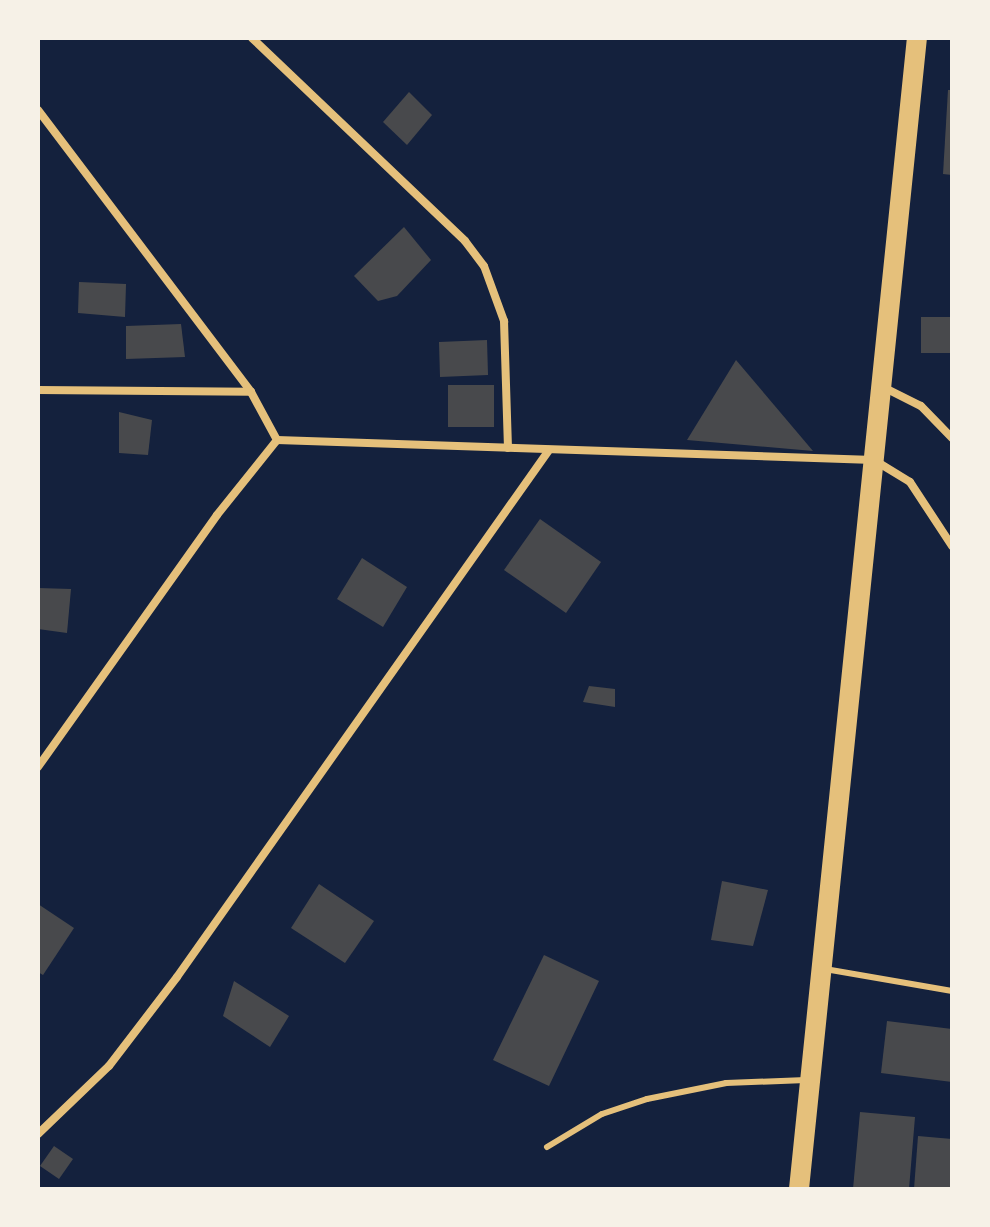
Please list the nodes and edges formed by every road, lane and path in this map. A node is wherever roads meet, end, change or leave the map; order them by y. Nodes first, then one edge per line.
1 (252, 38) edge
2 (917, 38) edge
3 (38, 110) edge
4 (881, 387) junction
5 (38, 390) edge
6 (251, 392) junction
7 (952, 438) edge
8 (277, 440) junction
9 (508, 448) junction
10 (549, 450) junction
11 (874, 460) junction
12 (952, 546) edge
13 (38, 767) edge
14 (819, 968) junction
15 (952, 991) edge
16 (808, 1081) junction
17 (38, 1134) edge
18 (547, 1147) dead end
19 (799, 1189) edge

1 - 9 street
2 - 4 main road
3 - 6 street
4 - 7 street
4 - 11 main road
5 - 6 street
6 - 8 street
8 - 9 street
8 - 13 street
9 - 10 street
10 - 11 street
10 - 17 street
11 - 12 street
11 - 14 main road
14 - 15 lane
14 - 16 main road
16 - 18 lane
16 - 19 main road

